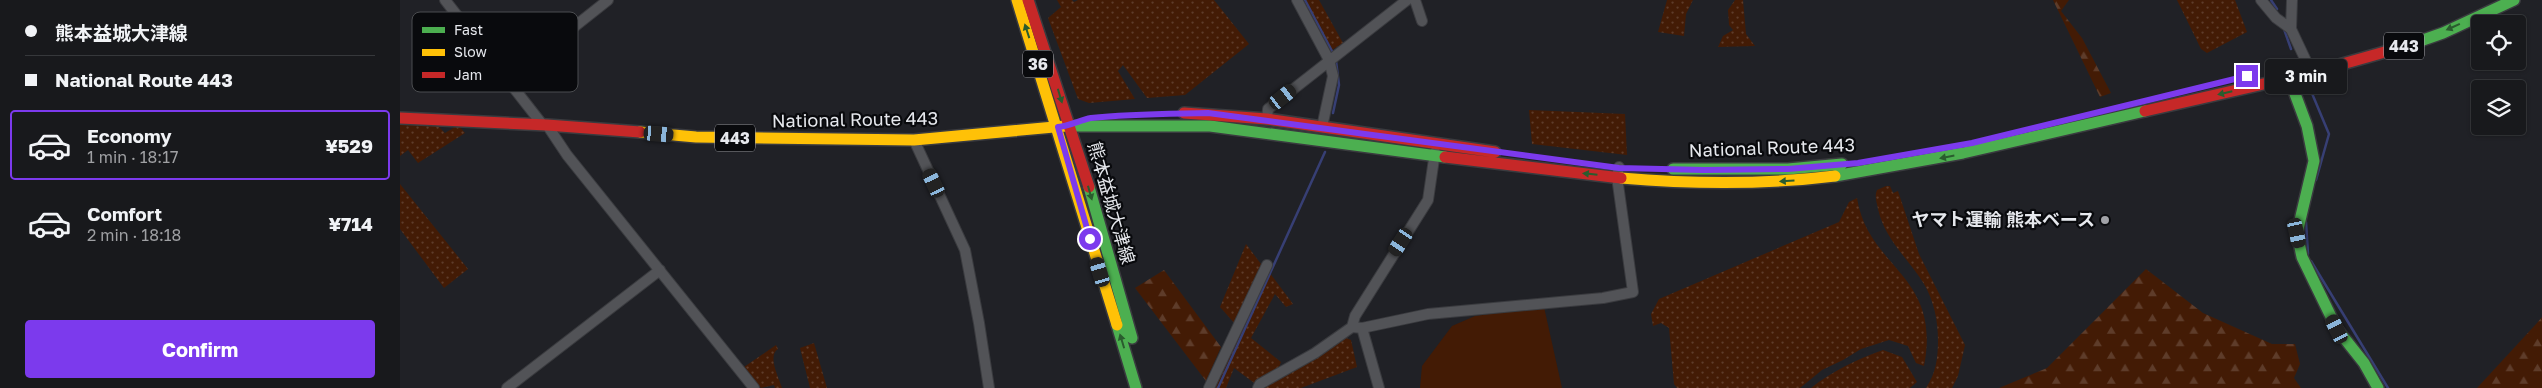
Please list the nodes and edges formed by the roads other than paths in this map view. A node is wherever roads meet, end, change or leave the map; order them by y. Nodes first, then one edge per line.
1 (445, 0) edge
2 (608, 0) edge
3 (1017, 0) edge
4 (1028, 0) edge
5 (1297, 0) edge
6 (1408, 0) edge
7 (1415, 0) edge
8 (2261, 0) edge
9 (2292, 0) edge
10 (2488, 0) edge
11 (2514, 0) edge
12 (454, 12) edge
13 (1422, 21) dead end
14 (578, 24) edge
15 (2291, 29) junction
16 (1333, 57) junction
17 (2307, 63) junction
18 (2287, 73) junction
19 (517, 92) edge
20 (1146, 114) dead end
21 (1172, 114) dead end
22 (400, 118) edge
23 (1267, 119) junction
24 (545, 125) junction
25 (1070, 126) junction
26 (1058, 127) junction
27 (1322, 127) junction
28 (914, 140) junction
29 (1436, 144) junction
30 (1434, 156) junction
31 (1618, 172) junction
32 (1268, 265) dead end
33 (660, 270) junction
34 (1357, 327) junction
35 (507, 388) edge
36 (754, 388) edge
37 (989, 388) edge
38 (1136, 388) edge
39 (1146, 388) edge
40 (1209, 388) edge
41 (1258, 388) edge
42 (1379, 388) edge
43 (2378, 388) edge

1 - 12 street
2 - 14 street
26 -> 3 main road, 熊本益城大津線 / 36
4 -> 25 main road, 熊本益城大津線 / 36
5 - 16 street
6 - 16 street
7 - 13 street
8 - 15 street
9 - 15 street
10 - 17 main road, National Route 443 / 443
11 -> 18 main road, National Route 443 / 443
15 - 17 street
16 - 23 street
16 - 27 street
17 - 18 main road, National Route 443 / 443
18 - 31 main road, National Route 443 / 443
18 - 43 main road
19 - 24 street
20 - 25 main road, National Route 443 / 443
21 - 23 main road, National Route 443 / 443
22 - 24 main road, National Route 443 / 443
23 - 27 main road, National Route 443 / 443
24 - 28 main road, National Route 443 / 443
24 - 33 street
25 - 26 main road, National Route 443 / 443
25 - 30 main road, National Route 443 / 443
25 -> 39 main road, 熊本益城大津線 / 36
26 - 28 main road, National Route 443 / 443
38 -> 26 main road, 熊本益城大津線 / 36
27 - 29 main road, National Route 443 / 443
28 - 37 street
29 - 30 street
29 - 31 main road, National Route 443 / 443
31 -> 30 main road, National Route 443 / 443
30 - 34 street
31 - 34 street
32 - 40 street
33 - 35 street
33 - 36 street
34 - 41 street
34 - 42 street

